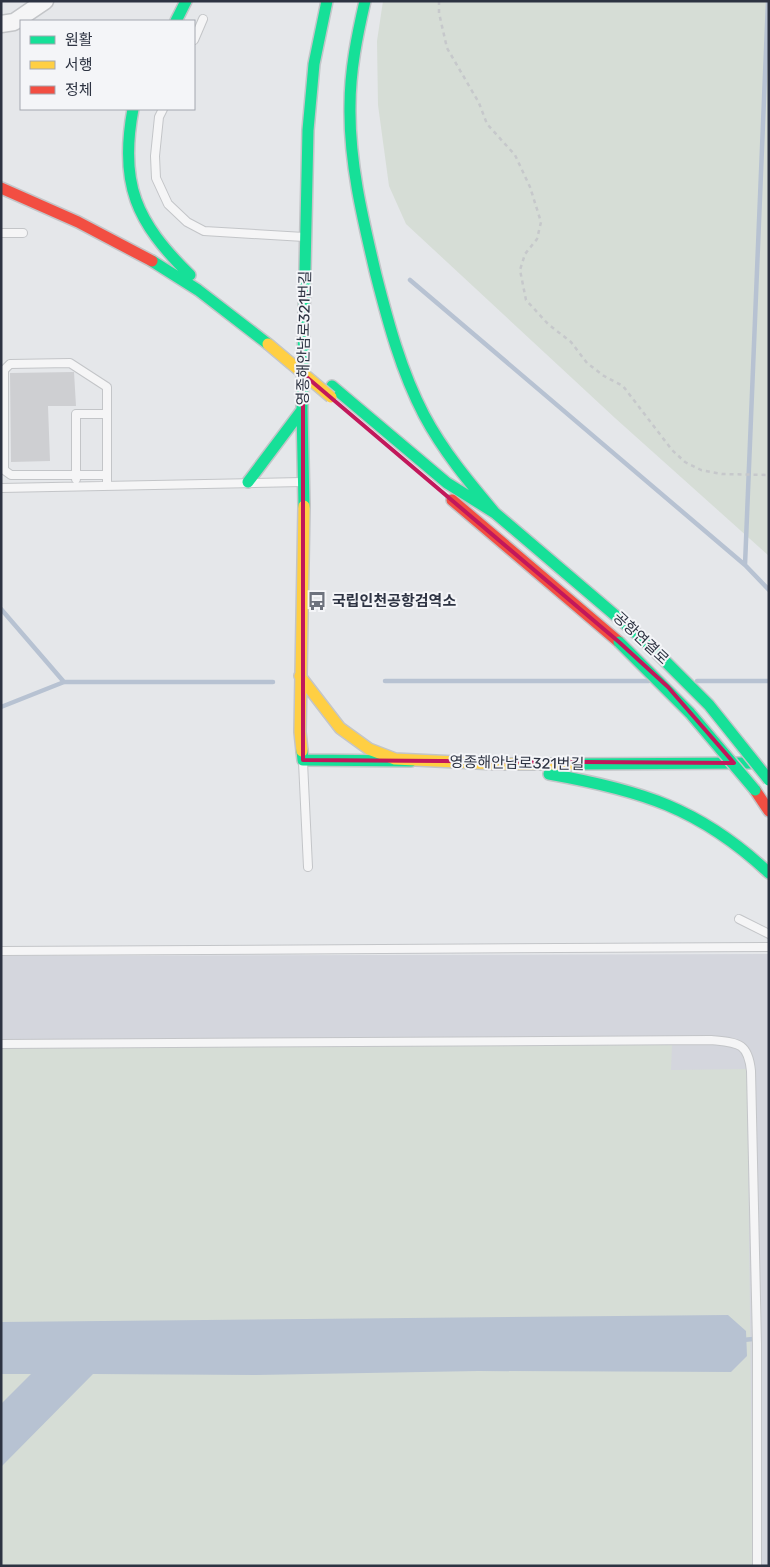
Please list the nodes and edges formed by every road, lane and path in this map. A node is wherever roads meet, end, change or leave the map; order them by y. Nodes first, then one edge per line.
1 (45, 1) edge
2 (186, 1) edge
3 (327, 1) edge
4 (365, 1) edge
5 (439, 1) edge
6 (203, 19) dead end
7 (176, 20) edge
8 (6, 25) edge
9 (195, 38) edge
10 (133, 110) edge
11 (163, 110) edge
12 (1, 188) edge
13 (1, 233) edge
14 (23, 233) dead end
15 (306, 237) junction
16 (269, 339) junction
17 (332, 391) junction
18 (302, 410) junction
19 (107, 414) junction
20 (76, 475) junction
21 (107, 475) junction
22 (769, 475) edge
23 (248, 482) junction
24 (304, 482) junction
25 (106, 485) junction
26 (76, 486) junction
27 (1, 488) edge
28 (495, 513) junction
29 (300, 676) junction
30 (303, 760) junction
31 (411, 761) junction
32 (769, 762) edge
33 (497, 764) junction
34 (769, 780) edge
35 (769, 811) edge
36 (308, 867) dead end
37 (769, 873) edge
38 (739, 920) dead end
39 (769, 934) edge
40 (769, 947) edge
41 (1, 951) edge
42 (1, 1044) edge
43 (757, 1566) edge

1 - 8 street
2 - 7 street
3 - 15 street, 영종해안남로321번길
4 - 28 street
5 - 22 path
6 - 9 lane
10 - 16 street
11 - 15 lane
12 - 16 street
13 - 14 lane
15 - 18 street, 영종해안남로321번길
16 - 17 street
17 - 28 street
17 - 35 street, 공항연결로, bridge
18 - 23 street
18 - 24 street, 영종해안남로321번길
19 - 20 lane
19 - 20 lane
19 - 21 lane
20 - 21 lane
20 - 26 lane
21 - 25 lane
23 - 24 lane
23 - 25 lane
24 - 29 street, 영종해안남로321번길
25 - 26 lane
26 - 27 lane
28 - 34 street, 공항연결로, bridge
29 - 30 street, 영종해안남로321번길
29 - 31 street, 영종해안남로321번길
30 - 31 street
30 - 36 lane
31 - 33 street, 영종해안남로321번길
32 - 33 street, 영종해안남로321번길
33 - 37 street
38 - 39 lane
40 - 41 lane
42 - 43 lane

